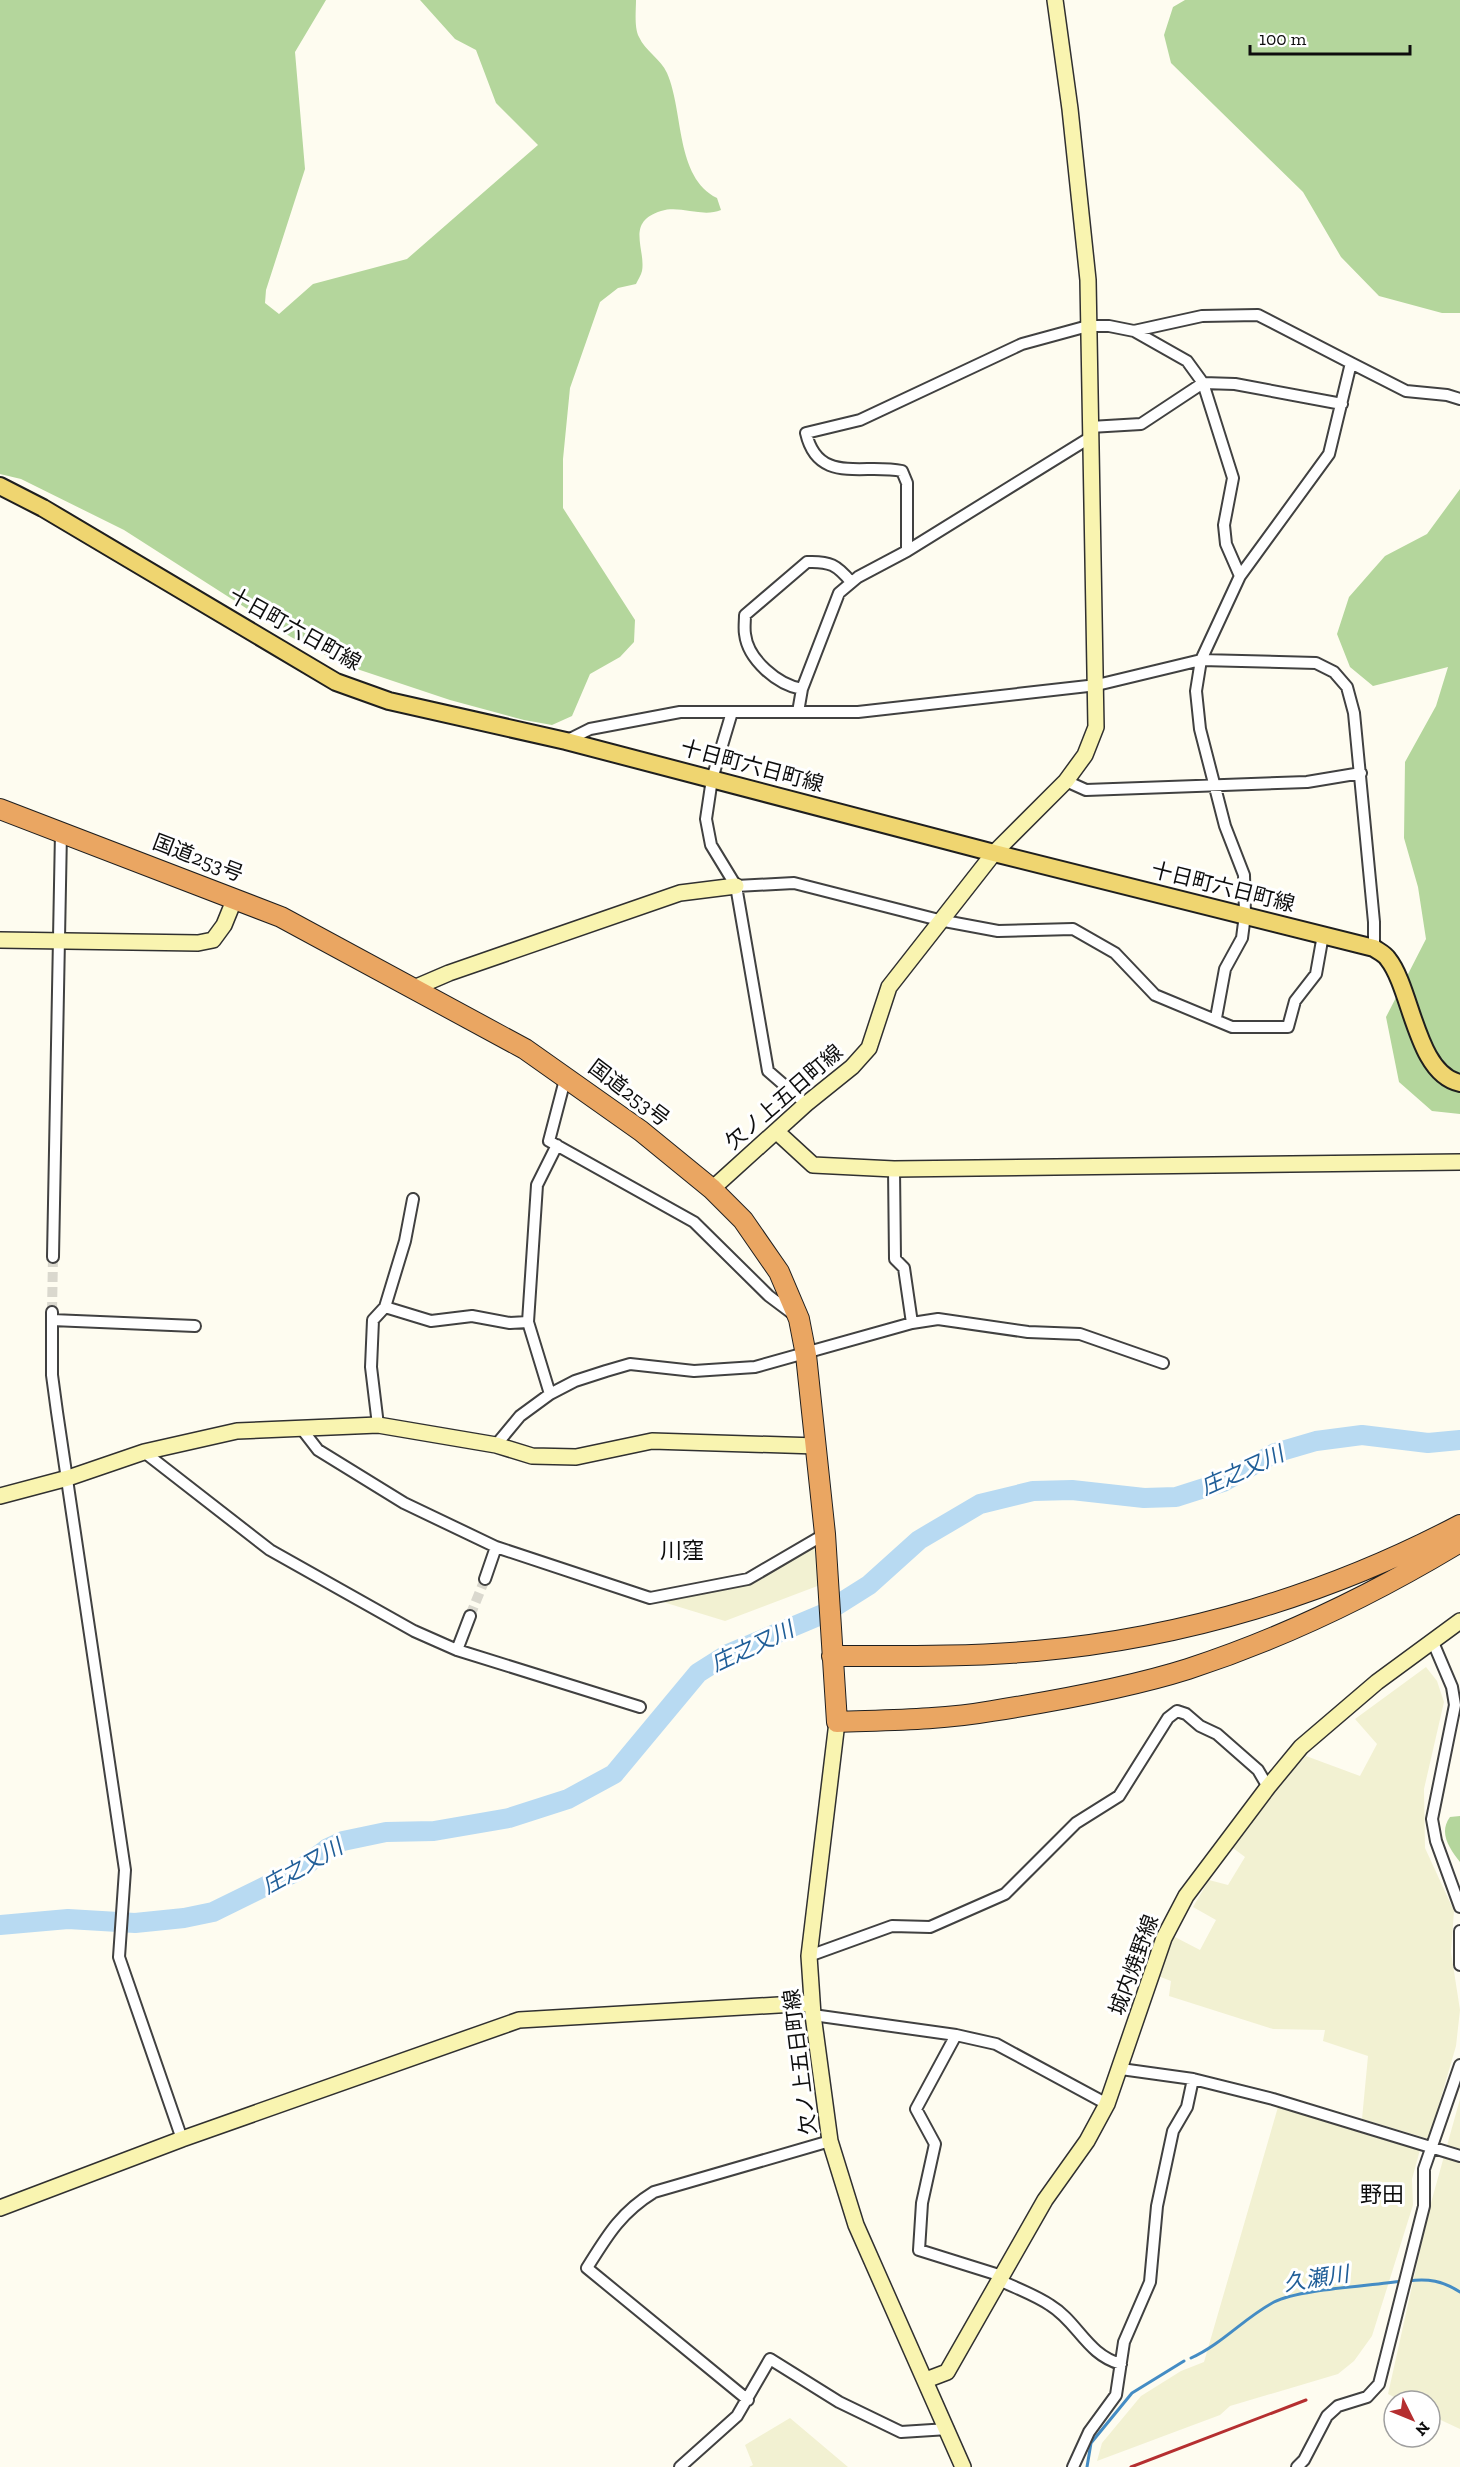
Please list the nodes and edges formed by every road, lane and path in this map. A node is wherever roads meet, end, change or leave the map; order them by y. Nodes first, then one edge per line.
1 (1055, 0) edge
2 (1088, 326) junction
3 (1134, 332) junction
4 (1351, 363) junction
5 (1203, 383) junction
6 (1460, 399) edge
7 (1342, 404) junction
8 (1091, 432) junction
9 (0, 486) edge
10 (907, 551) junction
11 (1240, 576) junction
12 (851, 582) junction
13 (1201, 660) junction
14 (1097, 685) junction
15 (802, 689) junction
16 (732, 712) junction
17 (798, 712) junction
18 (566, 741) junction
19 (1361, 773) junction
20 (712, 779) junction
21 (1066, 781) junction
22 (1215, 786) junction
23 (0, 809) edge
24 (61, 832) junction
25 (994, 854) junction
26 (736, 885) junction
27 (235, 898) junction
28 (1245, 915) junction
29 (939, 920) junction
30 (1323, 936) junction
31 (0, 940) edge
32 (59, 941) junction
33 (1374, 948) junction
34 (414, 988) junction
35 (1216, 1018) junction
36 (566, 1076) junction
37 (1460, 1083) edge
38 (806, 1104) junction
39 (776, 1131) junction
40 (557, 1145) junction
41 (1460, 1162) edge
42 (894, 1168) junction
43 (712, 1189) junction
44 (413, 1199) dead end
45 (53, 1257) tunnel mouth
46 (385, 1307) junction
47 (799, 1319) junction
48 (528, 1322) junction
49 (912, 1323) junction
50 (195, 1326) dead end
51 (806, 1355) junction
52 (1163, 1363) dead end
53 (550, 1394) junction
54 (378, 1425) junction
55 (301, 1428) junction
56 (496, 1445) junction
57 (817, 1446) junction
58 (144, 1452) junction
59 (68, 1478) junction
60 (0, 1496) edge
61 (1460, 1525) edge
62 (825, 1534) junction
63 (1460, 1542) edge
64 (496, 1547) junction
65 (485, 1579) tunnel mouth
66 (470, 1616) tunnel mouth
67 (1460, 1621) edge
68 (1432, 1641) junction
69 (457, 1650) junction
70 (832, 1656) junction
71 (639, 1707) dead end
72 (837, 1722) junction
73 (1268, 1787) junction
74 (1460, 1907) edge
75 (1460, 1931) edge
76 (809, 1956) junction
77 (1460, 1965) edge
78 (813, 2009) junction
79 (956, 2035) junction
80 (1460, 2065) edge
81 (1121, 2069) junction
82 (1193, 2079) junction
83 (1107, 2104) junction
84 (182, 2139) junction
85 (830, 2141) junction
86 (1434, 2148) junction
87 (1460, 2156) edge
88 (0, 2208) edge
89 (1001, 2278) junction
90 (1121, 2364) junction
91 (926, 2380) junction
92 (748, 2400) junction
93 (948, 2429) junction
94 (680, 2467) edge
95 (963, 2467) edge
96 (1073, 2467) edge
97 (1297, 2467) edge

1 - 2 street, 欠ノ上五日町線
2 - 3 street
2 - 8 street, 欠ノ上五日町線
2 - 10 street
3 - 4 street
3 - 5 street
4 - 6 street
4 - 7 street
5 - 7 street
5 - 8 street
5 - 11 street
7 - 11 street
8 - 10 street
8 - 14 street, 欠ノ上五日町線
9 - 18 main road, 十日町六日町線
10 - 12 street
11 - 13 street
12 - 15 street
12 - 15 street
13 - 14 street
13 - 19 street
13 - 22 street
14 - 17 street
14 - 21 street, 欠ノ上五日町線
15 - 17 street
16 - 17 street
16 - 18 street
16 - 20 street
18 - 20 main road, 十日町六日町線
19 - 22 street
19 - 33 street
20 - 25 main road, 十日町六日町線
20 - 26 street
21 - 22 street
21 - 25 street, 欠ノ上五日町線
22 - 28 street
23 - 24 highway, 国道253号
24 - 27 highway, 国道253号
24 - 32 street
25 - 28 main road, 十日町六日町線
25 - 29 street, 欠ノ上五日町線
26 - 29 street
26 - 34 street
26 - 38 street
27 - 32 street
27 - 34 highway, 国道253号
28 - 30 main road, 十日町六日町線
28 - 35 street
29 - 35 street
29 - 38 street, 欠ノ上五日町線
30 - 33 main road, 十日町六日町線
30 - 35 street
31 - 32 street
32 - 45 street
33 - 37 main road
34 - 36 highway, 国道253号
36 - 40 street
36 - 43 highway, 国道253号
38 - 39 street, 欠ノ上五日町線
39 - 42 street
39 - 43 street, 欠ノ上五日町線
40 - 47 street
40 - 48 street
41 - 42 street
42 - 49 street
43 - 47 highway, 国道253号
44 - 46 street
46 - 48 street
46 - 54 street
47 - 51 highway, 国道253号
48 - 53 street
49 - 51 street
49 - 52 street
50 - 59 street
51 - 53 street
51 - 57 highway, 国道253号
53 - 56 street
54 - 55 street
54 - 56 street
55 - 58 street
55 - 64 street
56 - 57 street
57 - 62 highway, 国道253号
58 - 59 street
58 - 69 street
59 - 60 street
59 - 84 street
61 - 70 highway
62 - 64 street
62 - 70 highway, 国道253号
63 - 72 highway
64 - 65 street
66 - 69 street
67 - 68 street, 城内焼野線
68 - 73 street, 城内焼野線
68 - 74 street
69 - 71 street
70 - 72 highway, 国道253号
72 - 76 street, 欠ノ上五日町線
73 - 76 street
73 - 81 street, 城内焼野線
75 - 77 street
76 - 78 street, 欠ノ上五日町線
78 - 79 street
78 - 84 street
78 - 85 street, 欠ノ上五日町線
79 - 83 street
79 - 89 street
80 - 86 street
81 - 82 street
81 - 83 street, 城内焼野線
82 - 86 street
82 - 90 street
83 - 89 street, 城内焼野線
84 - 88 street
85 - 91 street, 欠ノ上五日町線
85 - 92 street
86 - 87 street
86 - 97 street
89 - 90 street
89 - 91 street, 城内焼野線
90 - 96 street
91 - 93 street, 欠ノ上五日町線
92 - 93 street
92 - 94 street
93 - 95 street, 欠ノ上五日町線

